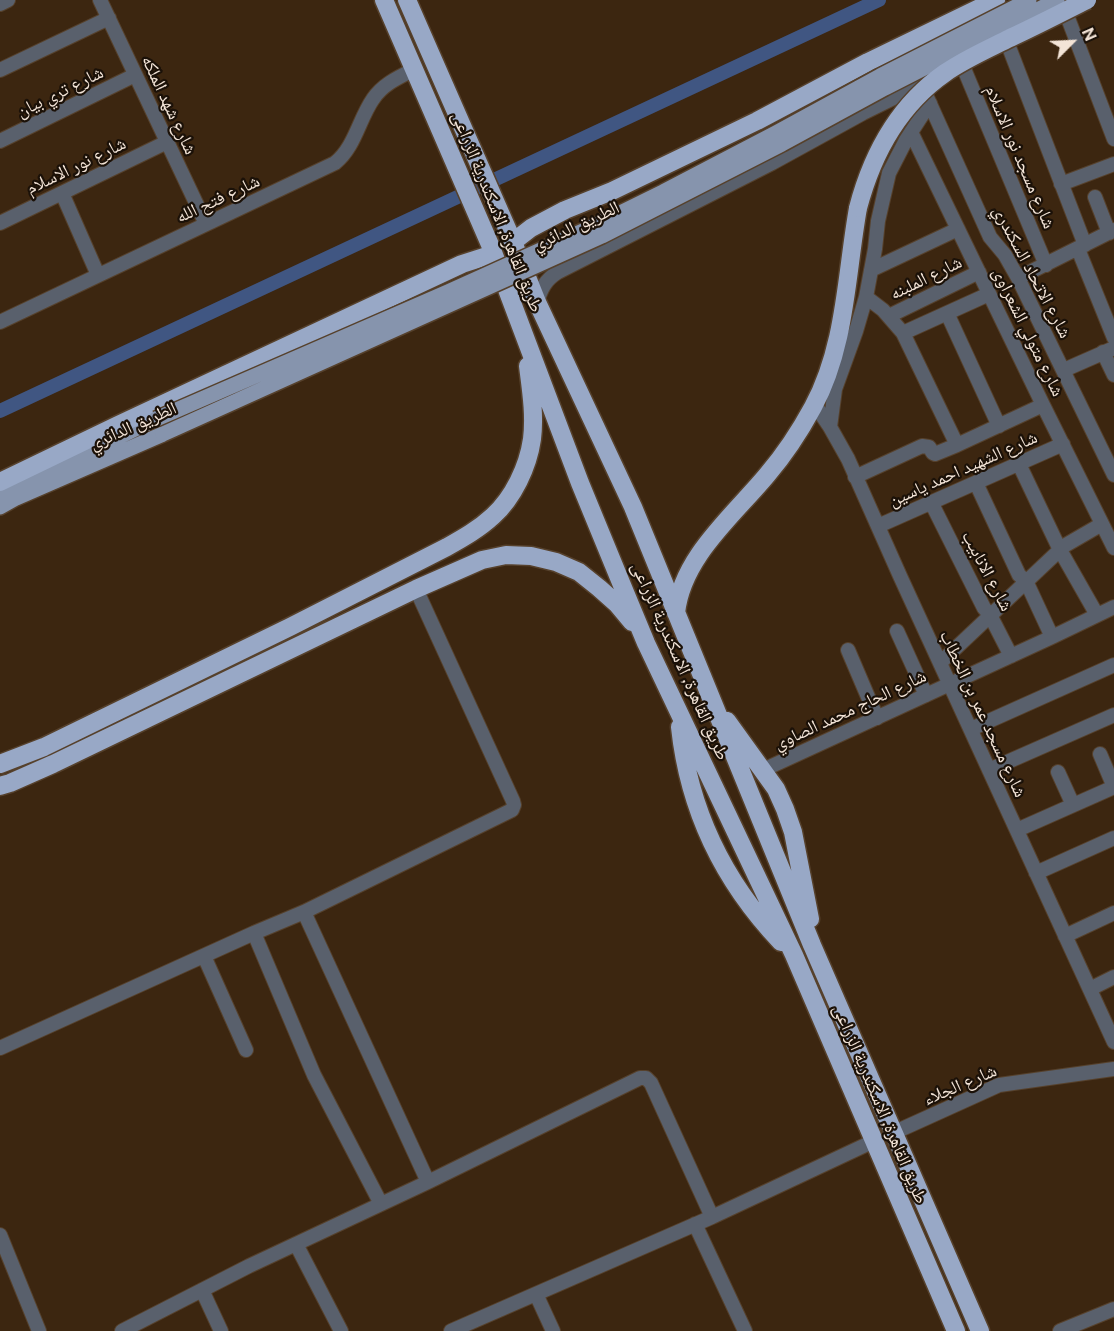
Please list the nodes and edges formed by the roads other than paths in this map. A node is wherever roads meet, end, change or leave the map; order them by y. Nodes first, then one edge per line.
1 (8, 0) edge
2 (100, 0) edge
3 (384, 0) edge
4 (407, 0) edge
5 (996, 0) edge
6 (1029, 0) edge
7 (1057, 0) edge
8 (1089, 0) edge
9 (0, 4) edge
10 (1066, 13) junction
11 (109, 18) junction
12 (1007, 42) junction
13 (962, 64) junction
14 (415, 69) junction
15 (0, 70) edge
16 (135, 75) junction
17 (921, 84) junction
18 (930, 103) junction
19 (911, 132) junction
20 (1114, 139) edge
21 (0, 141) edge
22 (167, 142) junction
23 (1114, 164) edge
24 (1061, 184) junction
25 (62, 193) junction
26 (1095, 197) dead end
27 (0, 223) edge
28 (206, 224) junction
29 (958, 229) junction
30 (1112, 232) edge
31 (512, 240) junction
32 (1082, 247) junction
33 (492, 250) junction
34 (1046, 265) junction
35 (871, 270) junction
36 (979, 272) junction
37 (98, 275) junction
38 (1018, 278) junction
39 (989, 294) junction
40 (866, 297) junction
41 (537, 302) junction
42 (947, 313) junction
43 (890, 316) junction
44 (0, 322) edge
45 (523, 331) junction
46 (903, 333) junction
47 (1114, 338) edge
48 (1109, 350) edge
49 (1064, 370) junction
50 (1114, 375) edge
51 (814, 405) junction
52 (1043, 405) junction
53 (999, 426) junction
54 (830, 427) junction
55 (1063, 444) junction
56 (957, 446) junction
57 (1019, 464) junction
58 (1114, 475) edge
59 (855, 477) junction
60 (0, 482) edge
61 (976, 483) junction
62 (0, 494) edge
63 (931, 502) junction
64 (0, 507) edge
65 (1102, 524) junction
66 (878, 526) junction
67 (1113, 543) edge
68 (1060, 550) junction
69 (1026, 581) junction
70 (416, 589) junction
71 (1114, 607) edge
72 (676, 614) junction
73 (990, 615) junction
74 (1097, 615) junction
75 (290, 627) junction
76 (897, 631) dead end
77 (1052, 637) junction
78 (646, 643) junction
79 (299, 646) junction
80 (848, 650) dead end
81 (1011, 656) junction
82 (940, 663) junction
83 (1114, 665) edge
84 (950, 684) junction
85 (926, 695) junction
86 (711, 700) junction
87 (678, 711) junction
88 (1114, 715) edge
89 (877, 718) junction
90 (971, 729) junction
91 (1100, 754) dead end
92 (0, 764) edge
93 (763, 770) junction
94 (989, 770) junction
95 (1058, 772) dead end
96 (0, 786) edge
97 (1114, 787) edge
98 (1073, 805) junction
99 (1017, 830) junction
100 (1114, 838) edge
101 (1036, 873) junction
102 (304, 912) junction
103 (1114, 912) edge
104 (254, 933) junction
105 (1065, 936) junction
106 (812, 945) junction
107 (204, 956) junction
108 (794, 956) junction
109 (1114, 977) edge
110 (1090, 989) junction
111 (1114, 1042) edge
112 (0, 1048) edge
113 (246, 1050) dead end
114 (1114, 1069) edge
115 (893, 1133) junction
116 (874, 1141) junction
117 (428, 1182) junction
118 (381, 1204) junction
119 (712, 1216) junction
120 (695, 1224) junction
121 (0, 1235) edge
122 (296, 1244) junction
123 (202, 1290) junction
124 (537, 1294) junction
125 (1114, 1309) edge
126 (39, 1331) edge
127 (122, 1331) edge
128 (221, 1331) edge
129 (341, 1331) edge
130 (451, 1331) edge
131 (553, 1331) edge
132 (745, 1331) edge
133 (956, 1331) edge
134 (980, 1331) edge
135 (1060, 1331) edge

1 - 9 street
2 - 11 street, شارع شهد الملكه
3 - 14 highway, طريق القاهرة, الاسكندرية الزراعى
4 - 31 highway, طريق القاهرة, الاسكندرية الزراعى
5 - 31 highway
6 - 62 main road, الطريق الدائري, bridge
7 - 64 main road, الطريق الدائري, bridge
8 - 10 street
8 - 51 highway, bridge
10 - 12 street
10 - 20 street
11 - 15 street
11 - 16 street, شارع شهد الملكه
12 - 13 street
12 - 24 street
13 - 17 street
13 - 34 street, شارع مسجد نور الاسلام
14 - 28 street, شارع فتح الله
14 - 33 highway, طريق القاهرة, الاسكندرية الزراعى
16 - 21 street, شارع تري بيان
16 - 22 street, شارع شهد الملكه
17 - 18 street, شارع الاتحاد السكندري
17 - 41 street
18 - 19 street
18 - 38 street, شارع الاتحاد السكندري
19 - 29 street, شارع متولي الشعراوى
19 - 35 street
22 - 25 street, شارع نور الاسلام
22 - 28 street, شارع شهد الملكه
23 - 24 street
24 - 32 street
25 - 27 street, شارع نور الاسلام
25 - 37 street
26 - 30 street
28 - 37 street, شارع فتح الله
29 - 35 street
29 - 36 street, شارع متولي الشعراوى
30 - 32 street
31 - 41 highway, طريق القاهرة, الاسكندرية الزراعى
32 - 34 street
32 - 47 street
33 - 45 highway, طريق القاهرة, الاسكندرية الزراعى
33 - 60 highway
34 - 38 street
35 - 40 street
36 - 39 street, شارع متولي الشعراوى
36 - 43 street, شارع الملبنه
37 - 44 street, شارع فتح الله
38 - 49 street, شارع الاتحاد السكندري
39 - 42 street
39 - 52 street, شارع متولي الشعراوى
40 - 43 street
40 - 54 street
41 - 72 highway, طريق القاهرة, الاسكندرية الزراعى
42 - 46 street
42 - 53 street
43 - 46 street
45 - 75 highway
45 - 78 highway, طريق القاهرة, الاسكندرية الزراعى
46 - 56 street
48 - 49 street
48 - 50 street
49 - 58 street, شارع الاتحاد السكندري
51 - 54 street, شارع مسجد عمر بن الخطاب
51 - 72 highway
52 - 53 street
52 - 55 street, شارع متولي الشعراوى
53 - 56 street
54 - 59 street, شارع مسجد عمر بن الخطاب
55 - 57 street, شارع الشهيد احمد ياسين
55 - 65 street, شارع متولي الشعراوى
56 - 59 street
57 - 61 street, شارع الشهيد احمد ياسين
57 - 68 street
59 - 66 street, شارع مسجد عمر بن الخطاب
61 - 63 street, شارع الشهيد احمد ياسين
61 - 69 street
63 - 66 street, شارع الشهيد احمد ياسين
63 - 73 street, شارع الانابيب
65 - 67 street, شارع متولي الشعراوى
65 - 68 street
66 - 82 street, شارع مسجد عمر بن الخطاب
68 - 69 street
68 - 74 street
69 - 73 street
69 - 77 street
70 - 78 highway
70 - 79 highway
70 - 102 street
71 - 74 street, شارع الحاج محمد الصاوي
72 - 86 highway, طريق القاهرة, الاسكندرية الزراعى
73 - 81 street, شارع الانابيب
73 - 82 street
74 - 77 street, شارع الحاج محمد الصاوي
75 - 79 highway
75 - 92 highway
76 - 85 street
77 - 81 street, شارع الحاج محمد الصاوي
78 - 87 highway, طريق القاهرة, الاسكندرية الزراعى
79 - 96 highway
80 - 89 street
81 - 84 street, شارع الحاج محمد الصاوي
82 - 84 street, شارع مسجد عمر بن الخطاب
83 - 90 street
84 - 85 street, شارع الحاج محمد الصاوي
84 - 90 street, شارع مسجد عمر بن الخطاب
85 - 89 street, شارع الحاج محمد الصاوي
86 - 93 highway
86 - 106 highway, طريق القاهرة, الاسكندرية الزراعى
87 - 108 highway, طريق القاهرة, الاسكندرية الزراعى
87 - 108 highway
88 - 94 street
89 - 93 street, شارع الحاج محمد الصاوي
90 - 94 street, شارع مسجد عمر بن الخطاب
91 - 97 street
93 - 106 highway
94 - 99 street, شارع مسجد عمر بن الخطاب
95 - 98 street
97 - 98 street
98 - 99 street
99 - 101 street, شارع مسجد عمر بن الخطاب
100 - 101 street
101 - 105 street, شارع مسجد عمر بن الخطاب
102 - 104 street
102 - 117 street
103 - 105 street
104 - 107 street
104 - 118 street
105 - 110 street, شارع مسجد عمر بن الخطاب
106 - 115 highway, طريق القاهرة, الاسكندرية الزراعى
107 - 112 street
107 - 113 street
108 - 116 highway, طريق القاهرة, الاسكندرية الزراعى
109 - 110 street
110 - 111 street, شارع مسجد عمر بن الخطاب
114 - 115 street, شارع الجلاء
115 - 134 highway, طريق القاهرة, الاسكندرية الزراعى
116 - 119 street
116 - 133 highway, طريق القاهرة, الاسكندرية الزراعى
117 - 118 street
117 - 119 street
118 - 122 street
119 - 120 street
120 - 124 street
120 - 132 street
121 - 126 street
122 - 123 street
122 - 129 street
123 - 127 street
123 - 128 street
124 - 130 street
124 - 131 street
125 - 135 street

